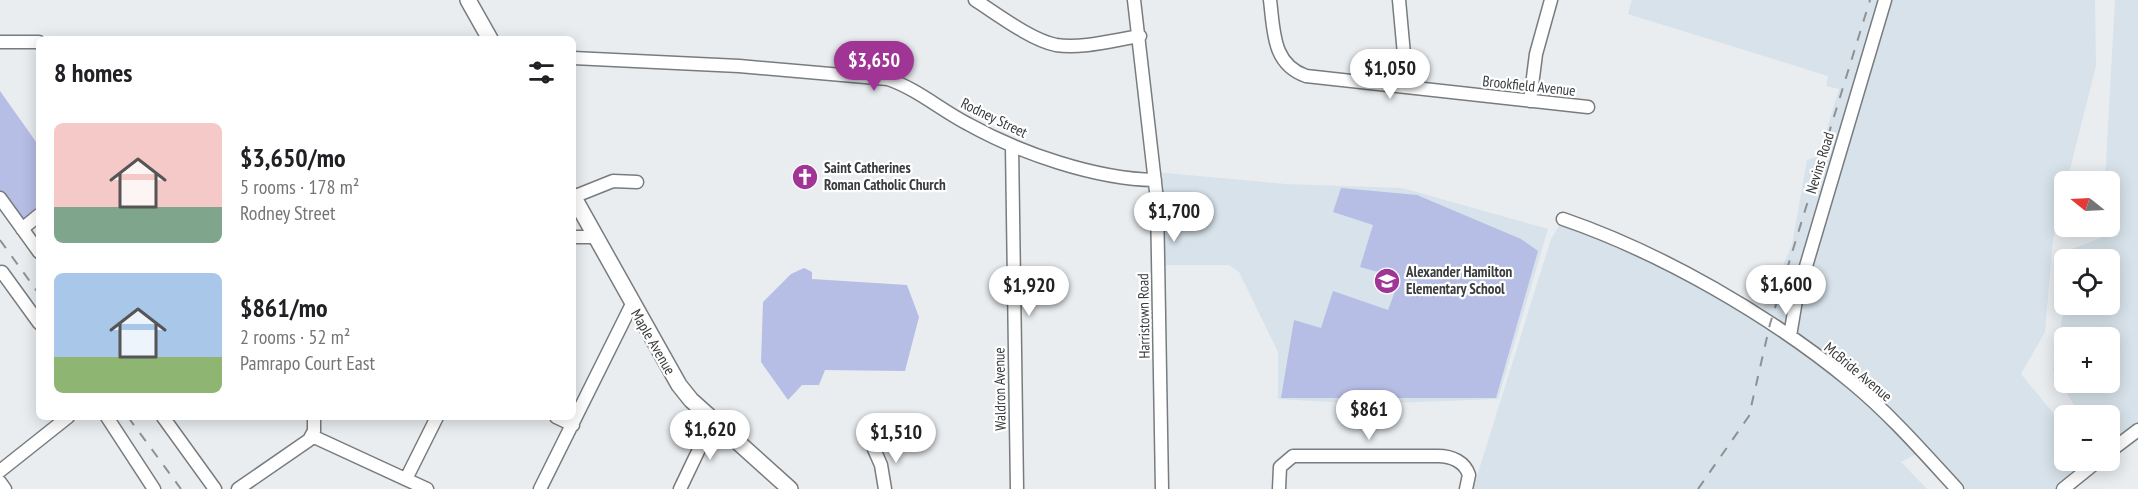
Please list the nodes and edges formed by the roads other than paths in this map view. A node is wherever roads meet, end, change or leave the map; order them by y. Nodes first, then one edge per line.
1 (468, 0) edge
2 (975, 0) edge
3 (1134, 0) edge
4 (1270, 0) edge
5 (1399, 0) edge
6 (1551, 0) edge
7 (1885, 0) edge
8 (488, 36) edge
9 (1140, 36) junction
10 (0, 42) edge
11 (36, 42) edge
12 (576, 58) edge
13 (1407, 87) junction
14 (1530, 101) junction
15 (1588, 107) dead end
16 (1012, 146) junction
17 (1155, 180) junction
18 (637, 182) dead end
19 (576, 196) edge
20 (0, 198) edge
21 (576, 203) edge
22 (36, 217) edge
23 (1563, 219) dead end
24 (22, 229) junction
25 (576, 237) edge
26 (594, 237) junction
27 (36, 248) edge
28 (1, 273) edge
29 (632, 304) junction
30 (36, 319) edge
31 (1790, 336) junction
32 (576, 419) edge
33 (64, 420) edge
34 (109, 420) edge
35 (165, 420) edge
36 (314, 420) edge
37 (436, 420) edge
38 (562, 420) edge
39 (575, 420) edge
40 (713, 420) junction
41 (573, 425) junction
42 (2138, 429) edge
43 (312, 436) junction
44 (2120, 443) edge
45 (874, 449) dead end
46 (0, 471) edge
47 (2085, 471) edge
48 (406, 479) junction
49 (0, 482) edge
50 (1467, 485) edge
51 (5, 489) edge
52 (154, 489) edge
53 (215, 489) edge
54 (238, 489) edge
55 (426, 489) edge
56 (540, 489) edge
57 (680, 489) edge
58 (790, 489) edge
59 (885, 489) edge
60 (1017, 489) edge
61 (1162, 489) edge
62 (1279, 489) edge
63 (1957, 489) edge
64 (2063, 489) edge

1 - 8 main road
2 - 9 street
3 - 9 street, Harristown Road
4 - 13 street, Brookfield Avenue
5 - 13 street
6 - 14 street
7 - 31 street, Nevins Road
9 - 17 street, Harristown Road
10 - 11 street
12 - 16 street, Rodney Street
13 - 14 street, Brookfield Avenue
14 - 15 street, Brookfield Avenue
16 - 17 street, Rodney Street
16 - 60 street, Waldron Avenue
17 - 61 street, Harristown Road
18 - 19 street
20 - 24 street
21 - 26 main road, Maple Avenue
22 - 24 street
23 - 31 street, McBride Avenue
24 - 27 street
25 - 26 street
26 - 29 main road, Maple Avenue
28 - 30 street
29 - 32 street
29 - 40 main road, Maple Avenue
31 - 63 street, McBride Avenue
33 - 46 street
34 - 52 street
35 - 53 street
36 - 43 street
37 - 48 street
38 - 41 street
39 - 41 street
40 - 57 street
40 - 58 main road, Maple Avenue
41 - 56 street
42 - 44 street
43 - 48 street
43 - 54 street
45 - 59 street
47 - 64 street
48 - 55 street
49 - 51 street
50 - 62 street

